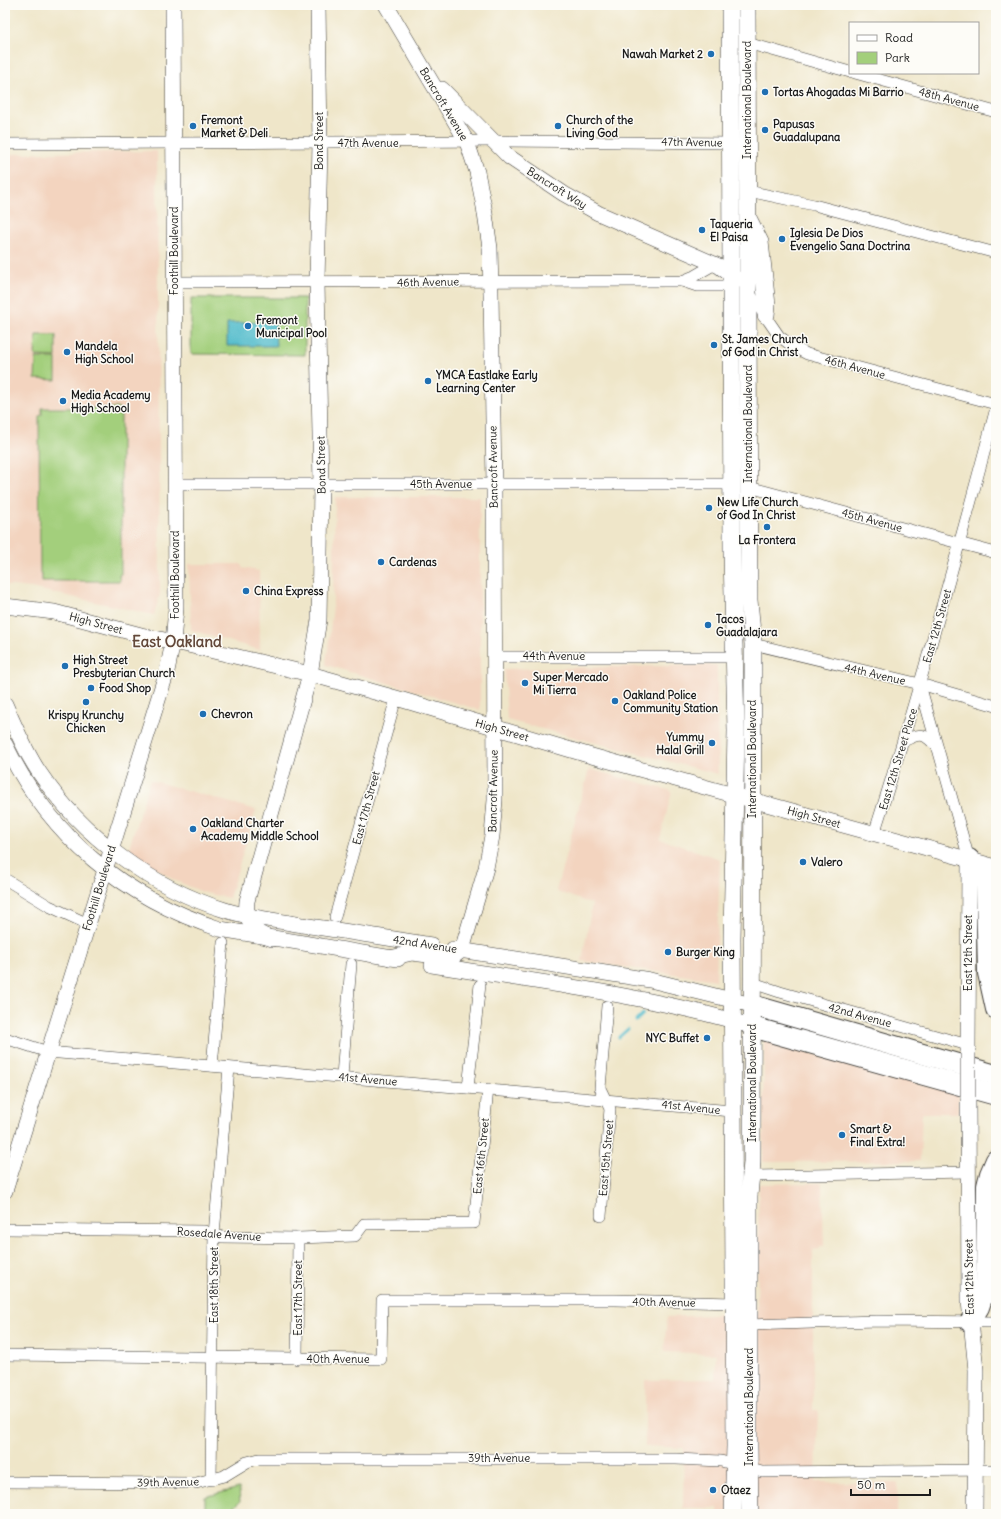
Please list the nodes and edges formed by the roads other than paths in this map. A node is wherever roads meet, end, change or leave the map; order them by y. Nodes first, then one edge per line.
1 (173, 5) edge
2 (318, 5) edge
3 (386, 5) edge
4 (730, 5) edge
5 (747, 5) edge
6 (747, 43) junction
7 (849, 72) edge
8 (426, 73) junction
9 (859, 74) edge
10 (996, 112) edge
11 (493, 141) junction
12 (467, 142) junction
13 (174, 143) junction
14 (320, 143) junction
15 (731, 143) junction
16 (5, 144) edge
17 (748, 191) junction
18 (748, 217) junction
19 (996, 253) edge
20 (715, 264) junction
21 (491, 281) junction
22 (682, 281) junction
23 (173, 282) junction
24 (317, 283) junction
25 (737, 284) junction
26 (766, 315) junction
27 (996, 404) edge
28 (996, 408) edge
29 (175, 484) junction
30 (494, 484) junction
31 (732, 484) junction
32 (321, 485) junction
33 (749, 487) junction
34 (960, 543) junction
35 (996, 553) edge
36 (5, 606) edge
37 (173, 642) junction
38 (753, 644) junction
39 (493, 657) junction
40 (736, 657) junction
41 (310, 674) junction
42 (920, 684) junction
43 (396, 698) junction
44 (5, 704) edge
45 (996, 706) edge
46 (494, 728) junction
47 (904, 741) junction
48 (5, 744) edge
49 (938, 749) junction
50 (733, 795) junction
51 (752, 800) junction
52 (874, 834) junction
53 (112, 848) junction
54 (968, 859) junction
55 (996, 867) edge
56 (105, 869) junction
57 (5, 879) edge
58 (246, 915) junction
59 (335, 917) dead end
60 (88, 924) junction
61 (272, 939) junction
62 (223, 942) dead end
63 (462, 950) junction
64 (390, 958) junction
65 (351, 964) dead end
66 (753, 983) junction
67 (480, 985) dead end
68 (733, 1000) junction
69 (752, 1005) junction
70 (607, 1006) dead end
71 (996, 1009) edge
72 (733, 1021) junction
73 (752, 1027) junction
74 (5, 1038) edge
75 (968, 1049) junction
76 (48, 1052) junction
77 (212, 1066) junction
78 (229, 1068) junction
79 (996, 1075) edge
80 (342, 1076) junction
81 (468, 1087) junction
82 (488, 1089) junction
83 (996, 1094) edge
84 (605, 1099) junction
85 (732, 1111) junction
86 (996, 1160) edge
87 (968, 1172) junction
88 (751, 1176) junction
89 (5, 1191) edge
90 (601, 1216) dead end
91 (474, 1223) joint
92 (5, 1229) edge
93 (214, 1234) junction
94 (298, 1238) junction
95 (733, 1303) junction
96 (970, 1322) junction
97 (996, 1322) edge
98 (749, 1325) junction
99 (5, 1355) edge
100 (214, 1358) junction
101 (297, 1359) junction
102 (742, 1467) junction
103 (976, 1470) junction
104 (996, 1470) edge
105 (211, 1480) junction
106 (5, 1482) edge
107 (733, 1514) edge
108 (750, 1514) edge
109 (975, 1514) edge

1 - 13 main road, Foothill Boulevard
2 - 14 main road, Bond Street
3 - 8 main road, Bancroft Avenue
4 - 15 main road, International Boulevard
5 - 6 main road, International Boulevard
6 - 7 street
6 - 17 main road, International Boulevard
8 - 11 main road, Bancroft Way
8 - 12 main road, Bancroft Avenue
9 - 10 street, 48th Avenue
11 - 12 street, 47th Avenue
11 - 15 street, 47th Avenue
11 - 20 main road, Bancroft Way
12 - 14 street, 47th Avenue
12 - 21 main road, Bancroft Avenue
13 - 14 street, 47th Avenue
13 - 16 street, 47th Avenue
13 - 23 main road, Foothill Boulevard
14 - 24 main road, Bond Street
15 - 25 main road, International Boulevard
17 - 18 main road, International Boulevard
17 - 19 street
18 - 25 main road, International Boulevard
18 - 26 main road
20 - 22 street, 46th Avenue
20 - 25 main road, 46th Avenue
21 - 22 street, 46th Avenue
21 - 24 street, 46th Avenue
21 - 30 main road, Bancroft Avenue
22 - 25 street, 46th Avenue
23 - 24 street, 46th Avenue
23 - 29 main road, Foothill Boulevard
24 - 32 main road, Bond Street
25 - 26 street, 46th Avenue
25 - 31 main road, International Boulevard
25 - 33 main road, International Boulevard
26 - 27 street, 46th Avenue
28 - 34 street, East 12th Street
29 - 32 street, 45th Avenue
29 - 37 main road, Foothill Boulevard
30 - 31 street, 45th Avenue
30 - 32 street, 45th Avenue
30 - 39 main road, Bancroft Avenue
31 - 40 main road, International Boulevard
32 - 41 main road, Bond Street
33 - 34 street, 45th Avenue
33 - 38 main road, International Boulevard
34 - 35 street, 45th Avenue
34 - 42 street, East 12th Street
36 - 37 main road, High Street
37 - 41 main road, High Street
37 - 53 main road, Foothill Boulevard
38 - 42 street, 44th Avenue
38 - 51 main road, International Boulevard
39 - 40 street, 44th Avenue
39 - 46 main road, Bancroft Avenue
40 - 50 main road, International Boulevard
41 - 43 main road, High Street
41 - 58 main road, Bond Street
42 - 45 street, 44th Avenue
42 - 47 street, East 12th Street Place
42 - 49 street, East 12th Street
43 - 46 main road, High Street
43 - 59 street, East 17th Street
44 - 53 main road, 42nd Avenue
46 - 50 main road, High Street
46 - 63 main road, Bancroft Avenue
47 - 49 street
47 - 52 street, East 12th Street Place
48 - 56 main road, 42nd Avenue
49 - 54 street, East 12th Street
50 - 51 main road, High Street
50 - 68 main road, International Boulevard
51 - 52 main road, High Street
51 - 66 main road, International Boulevard
52 - 54 main road, High Street
53 - 56 main road, Foothill Boulevard
53 - 58 main road, 42nd Avenue
54 - 55 main road, High Street
54 - 71 highway
54 - 75 main road, East 12th Street
56 - 60 main road, Foothill Boulevard
56 - 61 main road, 42nd Avenue
57 - 60 street
58 - 61 main road
58 - 63 main road, 42nd Avenue
60 - 76 main road, Foothill Boulevard
61 - 64 main road, 42nd Avenue
62 - 77 street
63 - 64 main road
63 - 68 main road, 42nd Avenue
64 - 72 main road, 42nd Avenue
65 - 80 street
66 - 69 main road, International Boulevard
66 - 75 street, 42nd Avenue
67 - 81 street
68 - 69 main road, 42nd Avenue
68 - 72 main road, International Boulevard
69 - 73 main road, International Boulevard
69 - 79 highway
70 - 84 street, East 15th Street
72 - 73 main road, 42nd Avenue
72 - 85 main road, International Boulevard
73 - 83 highway
73 - 88 main road, International Boulevard
74 - 76 street, 41st Avenue
75 - 87 main road, East 12th Street, bridge
76 - 77 street, 41st Avenue
76 - 89 main road, Foothill Boulevard
77 - 78 street, 41st Avenue
78 - 80 street, 41st Avenue
78 - 93 street, East 18th Street
80 - 81 street, 41st Avenue
81 - 82 street, 41st Avenue
82 - 84 street, 41st Avenue
82 - 91 street, East 16th Street
84 - 85 street, 41st Avenue
84 - 90 street, East 15th Street
85 - 95 main road, International Boulevard
86 - 96 highway
87 - 88 street
87 - 96 main road, East 12th Street
88 - 98 main road, International Boulevard
91 - 94 street, Rosedale Avenue
92 - 93 street, Rosedale Avenue
93 - 94 street, Rosedale Avenue
93 - 100 street, East 18th Street
94 - 101 street, East 17th Street
95 - 101 street, 40th Avenue
95 - 102 main road, International Boulevard
96 - 97 street
96 - 98 street
96 - 103 main road, East 12th Street
98 - 102 main road, International Boulevard
99 - 100 street, 40th Avenue
100 - 101 street, 40th Avenue
100 - 105 street, East 18th Street
102 - 103 street, 39th Avenue
102 - 105 street, 39th Avenue
102 - 107 main road, International Boulevard
102 - 108 main road, International Boulevard
103 - 104 street, 39th Avenue
103 - 109 main road, East 12th Street
105 - 106 street, 39th Avenue

